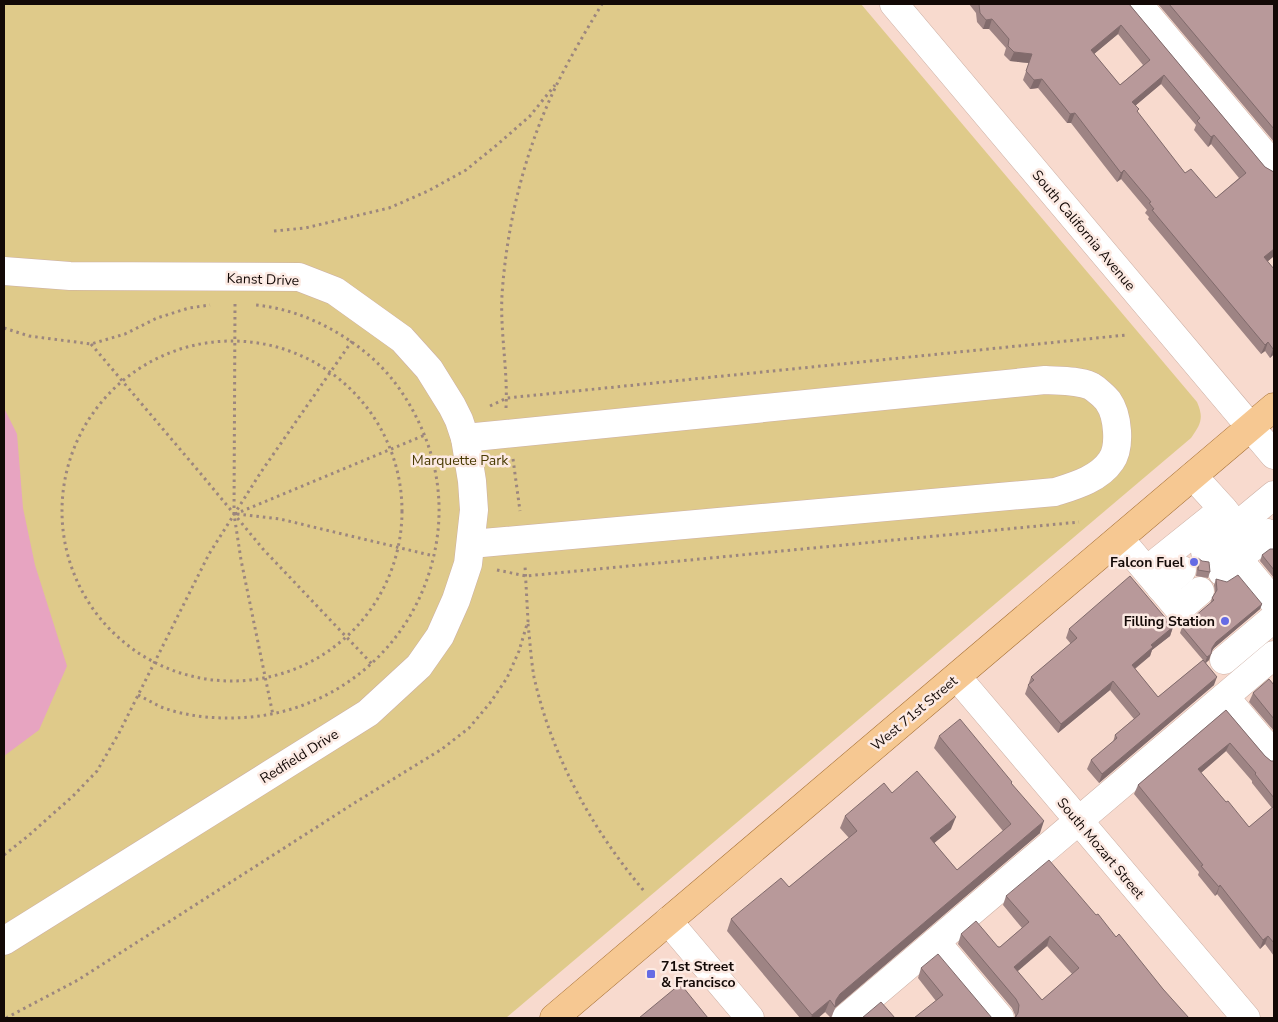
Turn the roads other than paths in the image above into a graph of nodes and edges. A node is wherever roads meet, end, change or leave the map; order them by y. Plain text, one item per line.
1 (894, 4) edge
2 (1138, 4) edge
3 (1274, 166) edge
4 (4, 271) edge
5 (1274, 407) edge
6 (1250, 427) junction
7 (465, 438) junction
8 (1274, 455) edge
9 (1193, 476) junction
10 (472, 481) joint
11 (1274, 495) edge
12 (1229, 517) junction
13 (1120, 539) junction
14 (470, 544) junction
15 (1238, 554) edge
16 (1182, 570) dead end
17 (1154, 579) junction
18 (1200, 591) dead end
19 (1274, 602) edge
20 (1274, 618) edge
21 (1274, 655) edge
22 (1224, 660) dead end
23 (957, 677) junction
24 (1225, 697) junction
25 (1274, 755) edge
26 (1079, 821) junction
27 (668, 921) junction
28 (4, 941) edge
29 (936, 942) junction
30 (554, 1018) edge
31 (750, 1018) edge
32 (846, 1018) edge
33 (1000, 1018) edge
34 (1246, 1018) edge

1 - 6 street, South California Avenue
2 - 3 street
4 - 7 street, Kanst Drive
5 - 6 main road, West 71st Street
6 - 8 street, South California Avenue
6 - 9 main road, West 71st Street
7 - 10 street, Kanst Drive
7 - 14 street
9 - 12 street
9 - 13 main road, West 71st Street
10 - 14 street, Redfield Drive
11 - 12 street
12 - 15 street
12 - 15 street
12 - 17 street
13 - 17 street
13 - 23 main road, West 71st Street
14 - 28 street, Redfield Drive
15 - 19 street
16 - 17 street
17 - 18 street
20 - 22 street
21 - 24 street
23 - 26 street, South Mozart Street
23 - 27 main road, West 71st Street
24 - 25 street
24 - 26 street
26 - 29 street
26 - 34 street, South Mozart Street
27 - 30 main road, West 71st Street
27 - 31 street
29 - 32 street
29 - 33 street

